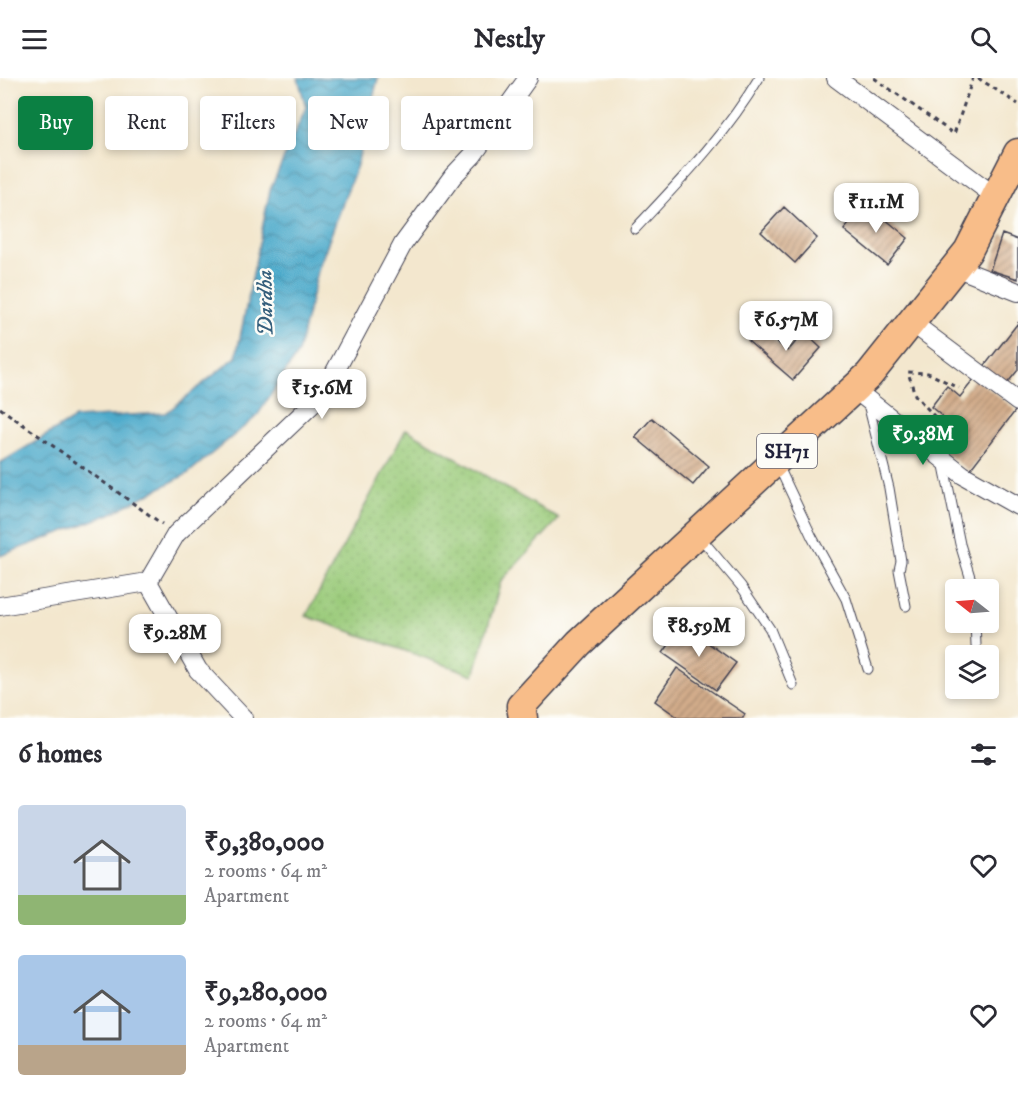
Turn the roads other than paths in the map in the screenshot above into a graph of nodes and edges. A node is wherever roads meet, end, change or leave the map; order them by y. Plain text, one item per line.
1 (528, 78) edge
2 (759, 78) edge
3 (836, 78) edge
4 (1018, 153) edge
5 (996, 197) junction
6 (635, 229) dead end
7 (955, 267) junction
8 (1018, 292) edge
9 (911, 322) junction
10 (860, 394) junction
11 (1018, 402) edge
12 (942, 458) junction
13 (776, 461) junction
14 (1018, 506) edge
15 (697, 534) junction
16 (971, 579) edge
17 (148, 582) junction
18 (0, 606) edge
19 (906, 606) dead end
20 (975, 633) edge
21 (976, 645) dead end
22 (868, 669) dead end
23 (793, 685) dead end
24 (243, 718) edge
25 (523, 718) edge

1 - 17 street
2 - 6 lane
3 - 5 street
4 - 5 main road, SH71
5 - 7 main road, SH71
7 - 8 street
7 - 9 main road, SH71
9 - 10 main road, SH71
9 - 11 street
10 - 12 street
10 - 13 main road, SH71
10 - 19 lane
12 - 14 street
12 - 16 lane
13 - 15 main road, SH71
13 - 22 lane
15 - 23 lane
15 - 25 main road, SH71
17 - 18 street
17 - 24 street
20 - 21 lane

